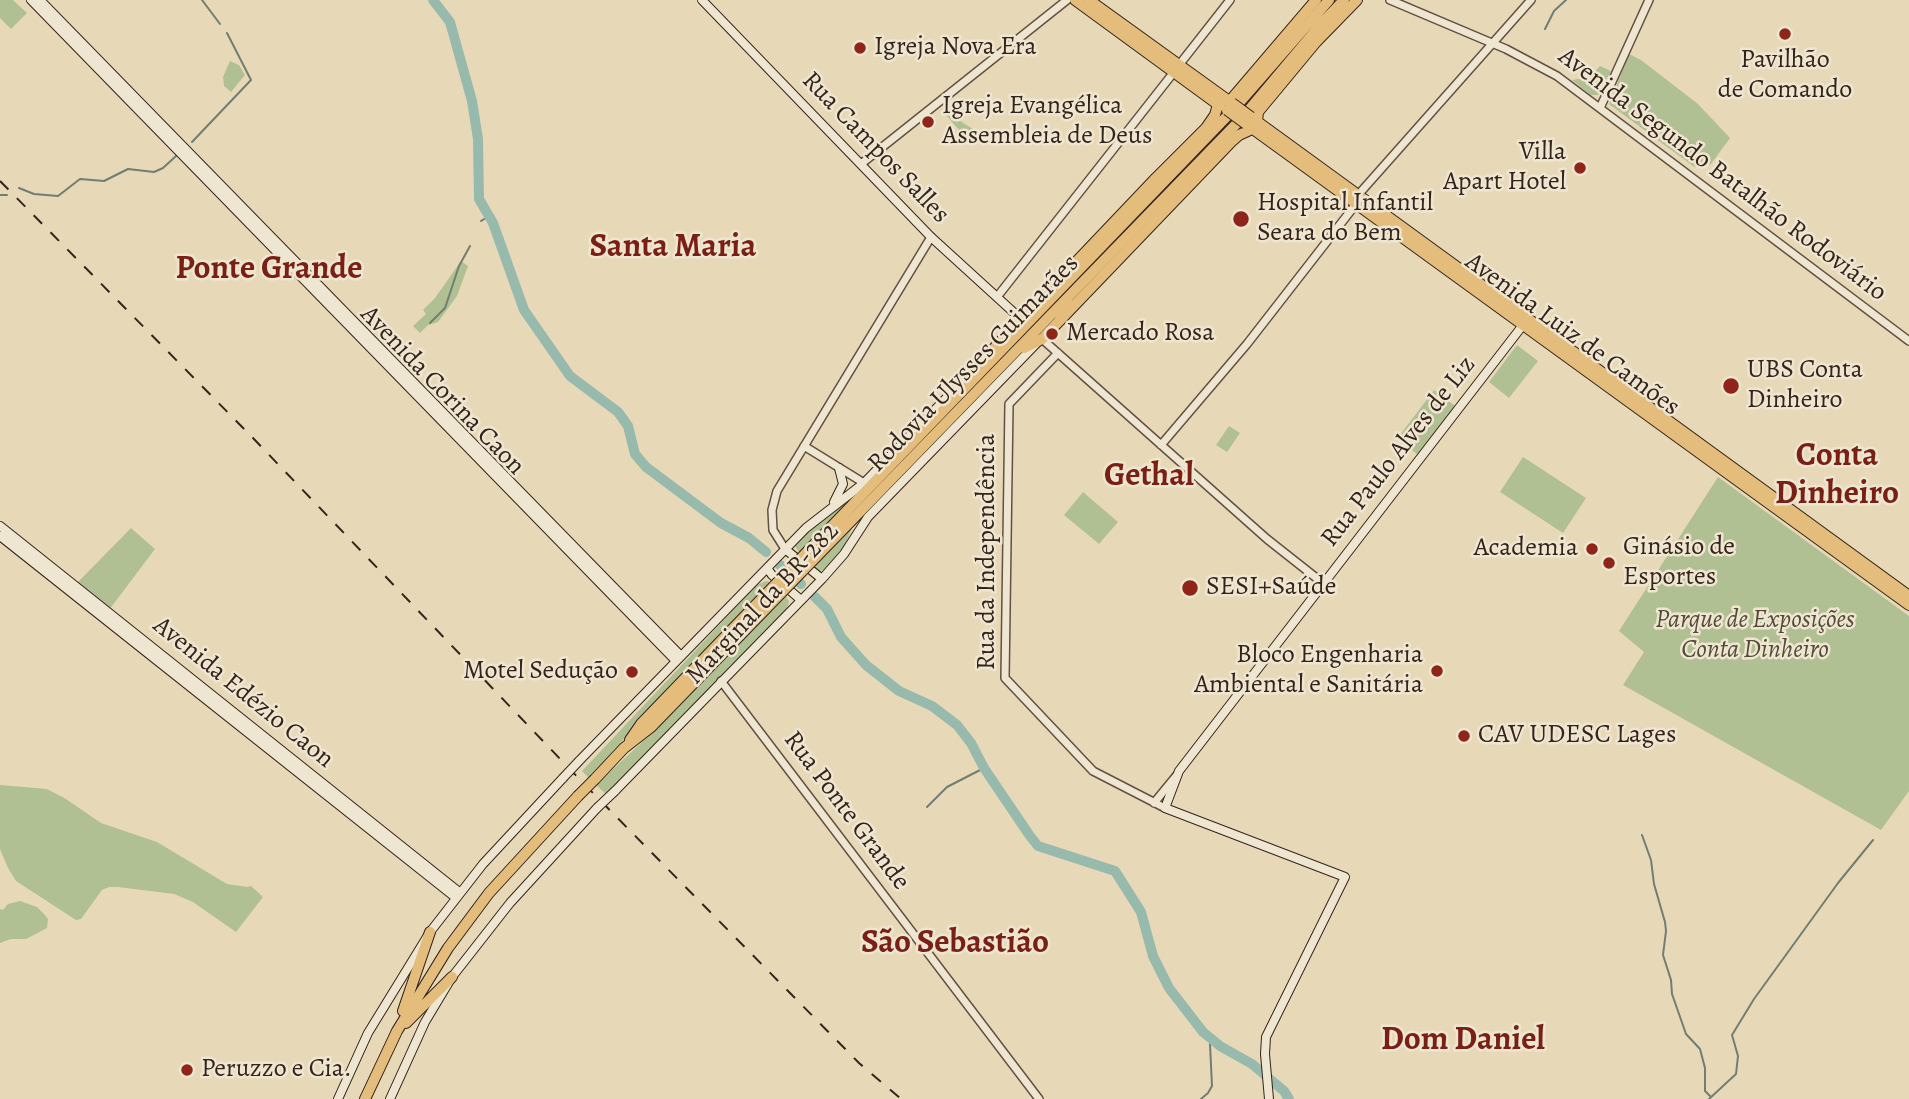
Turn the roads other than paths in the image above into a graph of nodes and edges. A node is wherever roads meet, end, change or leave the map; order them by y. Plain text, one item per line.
1 (31, 0) edge
2 (40, 0) edge
3 (702, 0) edge
4 (1067, 0) edge
5 (1075, 0) edge
6 (1089, 0) edge
7 (1230, 0) edge
8 (1316, 0) edge
9 (1329, 0) edge
10 (1344, 0) edge
11 (1357, 0) edge
12 (1390, 0) edge
13 (1531, 0) edge
14 (1649, 0) edge
15 (1491, 43) junction
16 (1177, 69) junction
17 (1226, 105) junction
18 (1600, 108) junction
19 (1251, 123) junction
20 (861, 164) junction
21 (1329, 184) junction
22 (1354, 196) junction
23 (931, 236) junction
24 (1065, 285) junction
25 (997, 297) junction
26 (1499, 298) junction
27 (1067, 299) junction
28 (1038, 303) junction
29 (1022, 320) junction
30 (1060, 320) junction
31 (1523, 325) junction
32 (1042, 339) junction
33 (1909, 341) edge
34 (1014, 353) junction
35 (1058, 353) junction
36 (983, 360) junction
37 (966, 387) junction
38 (1161, 445) junction
39 (804, 446) junction
40 (1707, 454) junction
41 (839, 468) junction
42 (1736, 475) junction
43 (864, 483) junction
44 (831, 507) junction
45 (0, 526) edge
46 (0, 536) edge
47 (785, 549) junction
48 (813, 553) junction
49 (767, 568) junction
50 (822, 579) junction
51 (1324, 583) junction
52 (1909, 596) edge
53 (801, 600) junction
54 (1909, 605) edge
55 (679, 659) junction
56 (721, 681) junction
57 (1179, 771) junction
58 (1154, 803) junction
59 (1165, 808) junction
60 (457, 895) junction
61 (430, 932) junction
62 (452, 977) junction
63 (397, 1031) junction
64 (384, 1055) junction
65 (338, 1099) edge
66 (365, 1099) edge
67 (390, 1099) edge
68 (1039, 1099) edge
69 (1269, 1099) edge

1 - 55 main road, Avenida Corina Caon
2 - 55 main road, Avenida Corina Caon
3 - 20 main road, Rua Campos Salles
4 - 20 street
5 - 16 main road, Avenida Luiz de Camões
6 - 16 main road, Avenida Luiz de Camões
7 - 16 street
8 - 17 main road, Marginal da BR-282
9 - 24 main road, Rodovia Ulysses Guimarães
10 - 27 main road, Rodovia Ulysses Guimarães
11 - 19 main road, Marginal da BR-282
12 - 15 street, Avenida Segundo Batalhão Rodoviário
13 - 15 street
14 - 18 street
15 - 18 street, Avenida Segundo Batalhão Rodoviário
15 - 22 street
16 - 17 main road, Avenida Luiz de Camões
16 - 25 street
17 - 19 main road, Avenida Luiz de Camões, bridge
17 - 28 main road, Marginal da BR-282
18 - 33 street, Avenida Segundo Batalhão Rodoviário
19 - 21 main road, Avenida Luiz de Camões
19 - 22 main road, Avenida Luiz de Camões
19 - 30 main road, Marginal da BR-282
20 - 23 main road, Rua Campos Salles
21 - 22 main road, Avenida Luiz de Camões
21 - 22 main road
22 - 26 main road, Avenida Luiz de Camões
22 - 31 main road, Avenida Luiz de Camões
22 - 38 street
23 - 25 main road, Rua Campos Salles
23 - 39 street
24 - 28 main road
24 - 37 main road, Rodovia Ulysses Guimarães
25 - 29 main road, Rua Campos Salles
26 - 31 main road
26 - 40 main road, Avenida Luiz de Camões
27 - 30 main road
27 - 34 main road, Rodovia Ulysses Guimarães
28 - 29 main road, Marginal da BR-282
29 - 36 main road, Marginal da BR-282
30 - 32 main road, Marginal da BR-282
31 - 40 main road, Avenida Luiz de Camões
31 - 51 main road, Rua Paulo Alves de Liz
32 - 34 main road
32 - 35 street
32 - 50 main road, Marginal da BR-282
34 - 48 main road, Rodovia Ulysses Guimarães
35 - 38 street
35 - 58 street, Rua da Independência
36 - 37 main road
36 - 43 main road, Marginal da BR-282
37 - 48 main road, Rodovia Ulysses Guimarães
38 - 51 street
39 - 41 street
39 - 47 street
40 - 42 main road, Avenida Luiz de Camões
41 - 43 street
41 - 44 main road
42 - 52 main road, Avenida Luiz de Camões
42 - 54 main road, Avenida Luiz de Camões
43 - 44 main road, Marginal da BR-282
44 - 47 main road, Marginal da BR-282
45 - 60 main road, Avenida Edézio Caon
46 - 60 main road, Avenida Edézio Caon
47 - 49 main road, Marginal da BR-282
47 - 50 main road
48 - 63 main road, Rodovia Ulysses Guimarães, bridge
49 - 53 main road
49 - 55 main road, Marginal da BR-282
50 - 53 main road, Marginal da BR-282
51 - 57 main road, Rua Paulo Alves de Liz
53 - 56 main road, Marginal da BR-282
55 - 60 main road, Marginal da BR-282, bridge
56 - 62 main road, Marginal da BR-282, bridge
56 - 68 street, Rua Ponte Grande
57 - 58 street, Rua Paulo Alves de Liz
57 - 59 main road, Rua Paulo Alves de Liz
58 - 59 street, Rua da Independência
59 - 69 main road, Rua da Independência
60 - 61 main road, Marginal da BR-282
61 - 63 main road
61 - 65 main road, Marginal da BR-282
62 - 64 main road
62 - 67 main road, Marginal da BR-282
63 - 64 main road, Rodovia Ulysses Guimarães
64 - 66 main road, Rodovia Ulysses Guimarães

